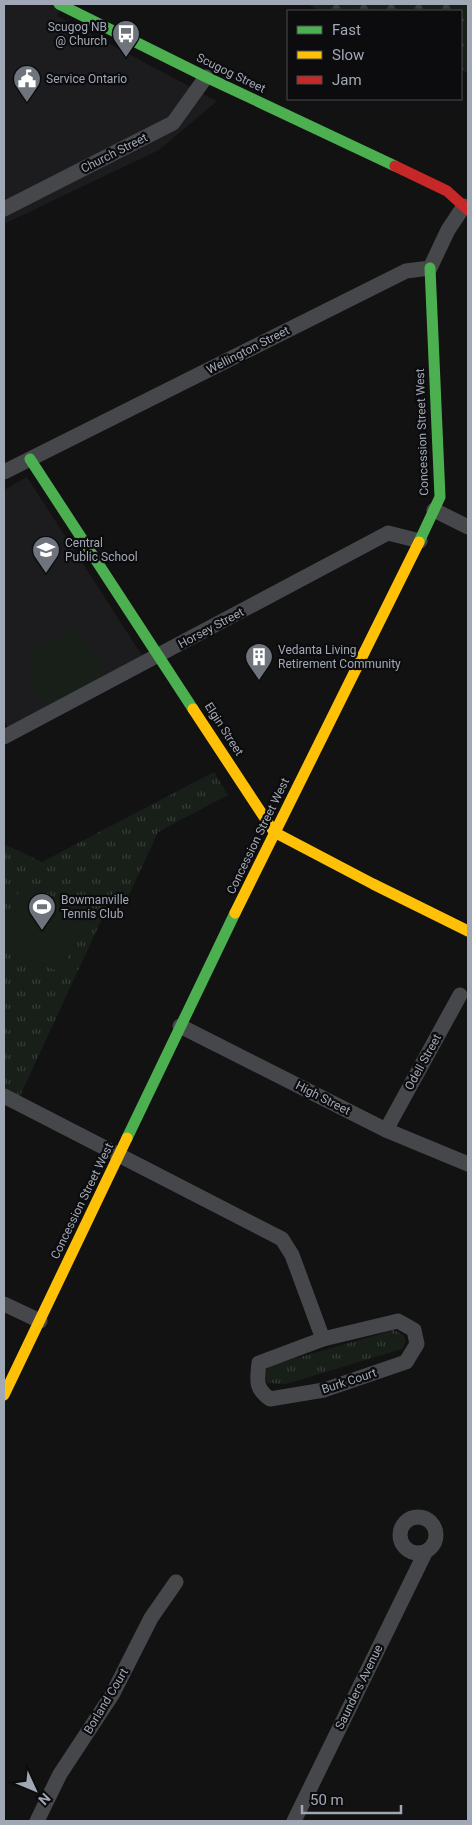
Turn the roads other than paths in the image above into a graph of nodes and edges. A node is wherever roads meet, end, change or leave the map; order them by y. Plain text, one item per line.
1 (59, 4) edge
2 (206, 77) junction
3 (466, 208) edge
4 (4, 209) edge
5 (430, 268) junction
6 (30, 459) junction
7 (4, 472) edge
8 (434, 510) junction
9 (465, 525) edge
10 (420, 541) junction
11 (159, 656) junction
12 (4, 737) edge
13 (274, 832) junction
14 (466, 930) edge
15 (460, 995) dead end
16 (180, 1026) junction
17 (4, 1096) edge
18 (386, 1130) junction
19 (119, 1155) junction
20 (468, 1164) edge
21 (4, 1304) edge
22 (40, 1321) junction
23 (323, 1339) junction
24 (4, 1394) edge
25 (425, 1553) dead end
26 (176, 1582) dead end
27 (37, 1821) edge
28 (294, 1821) edge

1 - 2 street, Scugog Street
2 - 3 street, Scugog Street
2 - 4 street, Church Street
3 - 5 street
5 - 6 street, Wellington Street
5 - 8 street, Concession Street West
6 - 7 street, Wellington Street
6 - 11 street, Elgin Street
8 - 9 street
8 - 10 street, Concession Street West
10 - 11 street, Horsey Street
10 - 13 street, Concession Street West
11 - 12 street, Horsey Street
11 - 13 street, Elgin Street
13 - 14 street, Elgin Street
13 - 16 street, Concession Street West
15 - 18 street, Odell Street
16 - 18 street, High Street
16 - 19 street, Concession Street West
17 - 19 street
18 - 20 street, High Street
19 - 22 street, Concession Street West
19 - 23 street
21 - 22 street
22 - 24 street, Concession Street West
23 - 23 street, Burk Court
25 - 28 street, Saunders Avenue
26 - 27 street, Borland Court

